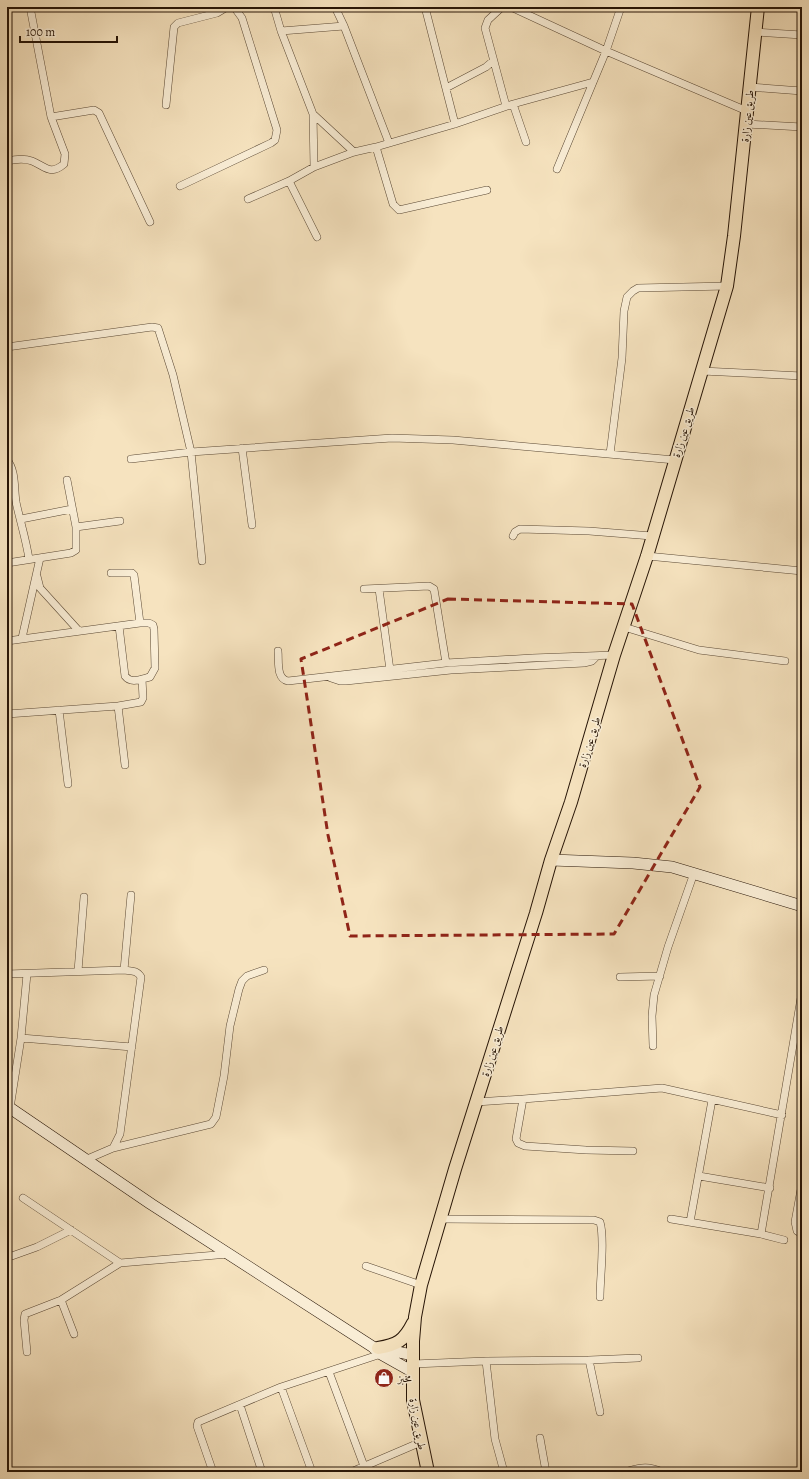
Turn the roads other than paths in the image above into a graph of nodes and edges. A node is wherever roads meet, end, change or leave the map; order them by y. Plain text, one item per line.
1 (30, 7) edge
2 (227, 7) edge
3 (234, 7) edge
4 (274, 7) edge
5 (335, 7) edge
6 (426, 7) edge
7 (502, 7) edge
8 (511, 7) edge
9 (621, 7) edge
10 (758, 7) edge
11 (344, 26) junction
12 (281, 31) junction
13 (756, 32) junction
14 (802, 35) edge
15 (606, 51) junction
16 (493, 61) junction
17 (593, 82) junction
18 (749, 87) junction
19 (446, 88) junction
20 (802, 91) edge
21 (166, 105) dead end
22 (509, 105) junction
23 (746, 111) junction
24 (313, 114) junction
25 (51, 117) junction
26 (455, 124) junction
27 (746, 124) junction
28 (802, 127) edge
29 (526, 142) dead end
30 (389, 143) junction
31 (376, 147) junction
32 (354, 152) junction
33 (7, 161) edge
34 (314, 167) junction
35 (556, 169) dead end
36 (289, 181) junction
37 (180, 186) dead end
38 (486, 190) dead end
39 (248, 199) dead end
40 (150, 222) dead end
41 (317, 237) dead end
42 (727, 286) junction
43 (7, 347) edge
44 (702, 371) junction
45 (802, 376) edge
46 (242, 448) junction
47 (191, 452) junction
48 (610, 454) junction
49 (131, 459) dead end
50 (7, 460) edge
51 (675, 460) junction
52 (67, 480) dead end
53 (72, 509) junction
54 (21, 519) junction
55 (120, 521) dead end
56 (252, 525) dead end
57 (76, 527) junction
58 (513, 536) dead end
59 (652, 536) junction
60 (647, 556) junction
61 (40, 558) junction
62 (29, 559) junction
63 (202, 561) dead end
64 (7, 563) edge
65 (802, 571) edge
66 (111, 573) dead end
67 (37, 576) junction
68 (364, 589) dead end
69 (379, 589) junction
70 (140, 623) junction
71 (119, 626) junction
72 (624, 627) junction
73 (79, 631) junction
74 (22, 638) junction
75 (7, 641) edge
76 (278, 651) dead end
77 (598, 656) junction
78 (614, 656) junction
79 (785, 661) dead end
80 (446, 663) junction
81 (390, 670) junction
82 (329, 677) junction
83 (142, 679) junction
84 (118, 706) junction
85 (59, 710) junction
86 (7, 714) edge
87 (125, 765) dead end
88 (68, 784) dead end
89 (551, 860) junction
90 (694, 873) junction
91 (131, 895) dead end
92 (84, 897) dead end
93 (802, 906) edge
94 (124, 970) junction
95 (264, 970) dead end
96 (78, 971) junction
97 (7, 974) edge
98 (27, 974) junction
99 (660, 976) junction
100 (620, 977) dead end
101 (802, 992) edge
102 (21, 1038) junction
103 (653, 1046) dead end
104 (132, 1047) junction
105 (523, 1099) junction
106 (712, 1100) junction
107 (476, 1102) junction
108 (9, 1107) edge
109 (782, 1115) junction
110 (113, 1148) junction
111 (633, 1151) dead end
112 (85, 1160) junction
113 (699, 1176) junction
114 (802, 1184) edge
115 (770, 1188) junction
116 (23, 1198) dead end
117 (441, 1219) junction
118 (671, 1219) dead end
119 (690, 1222) junction
120 (71, 1230) junction
121 (761, 1234) junction
122 (802, 1234) edge
123 (784, 1240) dead end
124 (229, 1254) junction
125 (9, 1257) dead end
126 (120, 1263) junction
127 (366, 1266) dead end
128 (421, 1285) junction
129 (600, 1297) dead end
130 (61, 1300) junction
131 (415, 1316) junction
132 (74, 1334) dead end
133 (377, 1350) junction
134 (27, 1352) dead end
135 (638, 1358) dead end
136 (589, 1360) junction
137 (486, 1361) junction
138 (412, 1364) junction
139 (329, 1372) junction
140 (281, 1387) junction
141 (240, 1405) junction
142 (600, 1412) dead end
143 (540, 1438) dead end
144 (421, 1442) junction
145 (364, 1466) junction
146 (213, 1472) edge
147 (262, 1472) edge
148 (312, 1472) edge
149 (351, 1472) edge
150 (428, 1472) edge
151 (504, 1472) edge
152 (546, 1472) edge
153 (624, 1472) edge
154 (662, 1472) edge

1 - 25 street
2 - 21 street
3 - 37 street
4 - 12 street
5 - 11 street
6 - 19 street
7 - 16 street
8 - 15 street
9 - 15 street
10 - 13 main road, طريق عين زارة
11 - 12 street
11 - 30 street
12 - 24 street
13 - 14 street
13 - 18 main road, طريق عين زارة
15 - 17 street
15 - 23 street
16 - 19 street
16 - 22 street
17 - 22 street
17 - 35 street
18 - 20 street
18 - 23 main road, طريق عين زارة
19 - 26 street
22 - 26 street
22 - 29 street
23 - 27 main road, طريق عين زارة
24 - 32 street
24 - 34 street
25 - 33 street
25 - 40 street
26 - 30 street
27 - 28 street
27 - 42 main road, طريق عين زارة
30 - 31 street
31 - 32 street
31 - 38 street
32 - 34 street
34 - 36 street
36 - 39 street
36 - 41 street
42 - 44 main road, طريق عين زارة
42 - 48 street
43 - 47 street
44 - 45 street
44 - 51 main road, طريق عين زارة
46 - 47 street
46 - 48 street
46 - 56 street
47 - 49 street
47 - 63 street
48 - 51 street
50 - 54 street
51 - 59 main road, طريق عين زارة
52 - 53 street
53 - 54 street
53 - 57 street
54 - 62 street
55 - 57 street
57 - 61 street
58 - 59 street
59 - 60 main road, طريق عين زارة
60 - 65 street
60 - 72 main road, طريق عين زارة
61 - 62 street
61 - 67 street
62 - 64 street
66 - 70 street
67 - 73 street
67 - 74 street
68 - 69 street
69 - 80 street
69 - 81 street
70 - 71 street
70 - 83 street
71 - 73 street
71 - 83 street
72 - 78 main road, طريق عين زارة
72 - 79 street
73 - 74 street
74 - 75 street
76 - 82 street
77 - 78 street
77 - 80 street
77 - 82 street
78 - 89 main road, طريق عين زارة
80 - 81 street
81 - 82 street
83 - 84 street
84 - 85 street
84 - 87 street
85 - 86 street
85 - 88 street
89 - 90 street
89 - 107 main road, طريق عين زارة
90 - 93 street
90 - 99 street
91 - 94 street
92 - 96 street
94 - 96 street
94 - 104 street
95 - 110 street
96 - 98 street
97 - 98 street
98 - 102 street
99 - 100 street
99 - 103 street
101 - 109 street
102 - 104 street
102 - 108 street
104 - 110 street
105 - 106 street
105 - 107 street
105 - 111 street
106 - 109 street
106 - 113 street
107 - 117 main road, طريق عين زارة
108 - 112 street
109 - 115 street
110 - 112 street
112 - 124 street
113 - 115 street
113 - 119 street
114 - 122 street
115 - 121 street
116 - 120 street
117 - 128 main road, طريق عين زارة
117 - 129 street
118 - 119 street
119 - 121 street
120 - 125 street
120 - 126 street
121 - 123 street
124 - 126 street
124 - 133 street
126 - 130 street
127 - 128 street
128 - 131 main road, طريق عين زارة
130 - 132 street
130 - 134 street
131 - 133 main road
131 - 138 main road, طريق عين زارة
133 - 138 street
133 - 138 street
133 - 139 street
135 - 136 street
136 - 137 street
136 - 142 street
137 - 138 street
137 - 151 street
138 - 144 main road, طريق عين زارة
139 - 140 street
139 - 145 street
140 - 141 street
140 - 148 street
141 - 146 street
141 - 147 street
143 - 152 street
144 - 145 street
144 - 150 main road, طريق عين زارة
145 - 149 street
153 - 154 street

